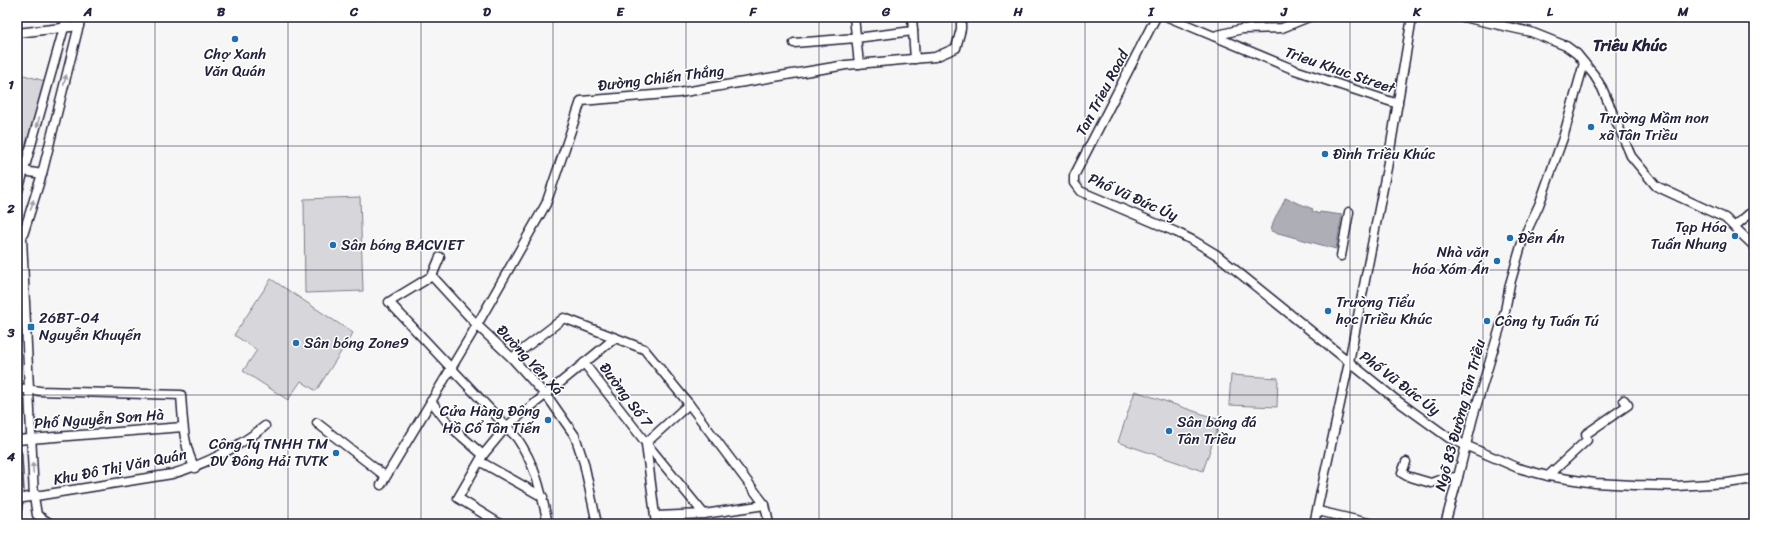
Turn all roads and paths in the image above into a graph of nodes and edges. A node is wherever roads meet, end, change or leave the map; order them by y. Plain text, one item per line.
1 (67, 17) edge
2 (81, 17) edge
3 (854, 17) edge
4 (912, 17) edge
5 (961, 17) edge
6 (1156, 17) edge
7 (1168, 17) edge
8 (1309, 17) edge
9 (1412, 17) edge
10 (1464, 17) edge
11 (78, 26) junction
12 (64, 28) junction
13 (913, 31) junction
14 (17, 33) edge
15 (1214, 36) junction
16 (856, 38) junction
17 (794, 43) dead end
18 (915, 59) junction
19 (1584, 63) junction
20 (859, 64) junction
21 (1398, 104) junction
22 (21, 172) edge
23 (42, 174) junction
24 (1074, 183) joint
25 (17, 195) edge
26 (1349, 212) dead end
27 (1748, 214) dead end
28 (1734, 227) junction
29 (1754, 246) edge
30 (1341, 256) dead end
31 (440, 257) dead end
32 (432, 276) junction
33 (21, 302) edge
34 (477, 325) junction
35 (615, 338) junction
36 (512, 358) junction
37 (1349, 362) junction
38 (584, 363) junction
39 (451, 367) junction
40 (17, 388) edge
41 (29, 389) junction
42 (545, 394) junction
43 (1624, 400) dead end
44 (431, 401) junction
45 (689, 404) junction
46 (317, 423) dead end
47 (265, 426) dead end
48 (506, 426) junction
49 (184, 427) junction
50 (32, 439) junction
51 (17, 440) edge
52 (646, 443) junction
53 (1465, 445) junction
54 (17, 454) edge
55 (482, 459) junction
56 (1406, 462) dead end
57 (195, 468) junction
58 (385, 476) junction
59 (1548, 476) junction
60 (1458, 477) junction
61 (1754, 479) edge
62 (381, 485) dead end
63 (34, 497) junction
64 (542, 497) junction
65 (18, 499) edge
66 (765, 505) junction
67 (17, 510) edge
68 (1318, 511) junction
69 (704, 514) junction
70 (656, 520) edge
71 (50, 524) edge
72 (500, 524) edge
73 (548, 524) edge
74 (597, 524) edge
75 (769, 524) edge
76 (1314, 524) edge
77 (1372, 524) edge
78 (1445, 524) edge

1 - 12 street
2 - 11 street
3 - 16 street
4 - 13 street
5 - 18 street, Đường Chiến Thắng
6 - 24 street, Tan Trieu Road
7 - 15 street
8 - 15 street
9 - 21 street, Trieu Khuc Street
10 - 19 street
11 - 12 street
23 -> 11 street
12 - 14 street
12 -> 22 street
13 - 16 street
13 - 18 street
15 - 21 street, Trieu Khuc Street
16 - 17 street
16 - 20 street
18 - 20 street, Đường Chiến Thắng
19 - 28 street
19 - 53 street, Ngõ 83 Đường Tân Triều
20 - 34 street, Đường Chiến Thắng
21 - 37 street
22 - 23 street
22 - 25 street
33 -> 23 street
24 - 37 street, Phố Vũ Đức Úy
26 - 30 street
27 - 28 street
28 - 29 street
31 - 32 street
32 - 34 street, Đường Yên Xá
32 - 39 street
33 - 41 street
34 - 36 street, Đường Yên Xá
34 - 39 street
35 - 36 street
35 - 38 street
35 - 45 street
36 - 42 street, Đường Yên Xá
37 - 53 street, Phố Vũ Đức Úy
37 - 68 street
38 - 42 street
38 - 52 street, Đường Số 7
39 - 44 street
39 - 48 street
40 - 41 street
41 - 49 street
41 - 50 street
42 - 48 street
42 - 74 street, Đường Yên Xá
43 - 59 street
44 - 55 street
44 - 58 street
45 - 52 street
45 - 66 street
46 - 58 street
47 - 57 street, Khu Đô Thị Văn Quán
48 - 55 street
48 - 64 street
49 - 50 street, Phố Nguyễn Sơn Hà
49 - 57 street
50 - 51 street, Phố Nguyễn Sơn Hà
63 -> 50 street
52 - 69 street, Đường Số 7
52 - 70 street
53 - 59 street, Phố Vũ Đức Úy
53 - 60 street, Ngõ 83 Đường Tân Triều
54 - 65 street
55 - 64 street
55 - 72 street
56 - 60 street
57 - 63 street, Khu Đô Thị Văn Quán
58 - 62 street
59 - 61 street, Phố Vũ Đức Úy
60 - 78 street, Ngõ 83 Đường Tân Triều
63 - 65 street, Khu Đô Thị Văn Quán
63 - 71 street
64 - 73 street
65 - 67 street
66 - 69 street
66 - 75 street
68 - 76 street
68 - 77 street
69 - 70 street

